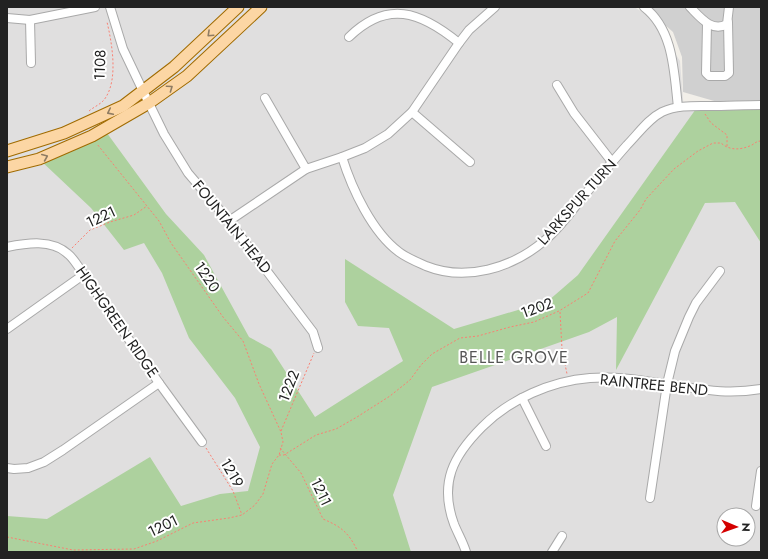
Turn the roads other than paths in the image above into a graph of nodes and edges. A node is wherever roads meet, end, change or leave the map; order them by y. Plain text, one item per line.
1 (95, 7) edge
2 (110, 7) edge
3 (238, 7) edge
4 (261, 7) edge
5 (495, 7) edge
6 (644, 7) edge
7 (690, 7) edge
8 (729, 7) edge
9 (7, 18) edge
10 (30, 20) junction
11 (728, 22) junction
12 (708, 24) junction
13 (349, 37) dead end
14 (458, 43) junction
15 (31, 64) dead end
16 (557, 85) dead end
17 (143, 91) junction
18 (265, 98) dead end
19 (149, 103) junction
20 (761, 105) edge
21 (678, 107) junction
22 (412, 112) junction
23 (7, 151) edge
24 (342, 157) junction
25 (470, 162) dead end
26 (612, 162) junction
27 (7, 167) edge
28 (306, 168) junction
29 (229, 221) junction
30 (7, 247) edge
31 (720, 270) dead end
32 (83, 275) junction
33 (7, 329) edge
34 (318, 348) road end
35 (159, 383) junction
36 (667, 384) junction
37 (761, 389) edge
38 (522, 398) junction
39 (202, 442) road end
40 (546, 446) dead end
41 (7, 468) edge
42 (761, 472) edge
43 (650, 498) dead end
44 (756, 506) dead end
45 (562, 536) dead end
46 (466, 552) edge
47 (552, 552) edge

1 - 10 street
2 - 17 street, FOUNTAIN HEAD
3 -> 17 main road
19 -> 4 main road
5 - 14 street
6 - 21 street
7 - 12 street
8 - 11 street
9 - 10 street
10 - 15 street
11 - 12 street
11 - 12 street
13 - 14 street
14 - 22 street
16 - 26 street
17 - 19 street, FOUNTAIN HEAD
17 -> 23 main road
18 - 28 street
27 -> 19 main road
19 - 29 street, FOUNTAIN HEAD
20 - 21 street, LARKSPUR TURN
21 - 26 street, LARKSPUR TURN
22 - 24 street
22 - 25 street
24 - 26 street, LARKSPUR TURN
24 - 28 street
28 - 29 street
29 - 34 street, FOUNTAIN HEAD
30 - 32 street, HIGHGREEN RIDGE
31 - 36 street
32 - 33 street
32 - 35 street, HIGHGREEN RIDGE
35 - 39 street, HIGHGREEN RIDGE
35 - 41 street
36 - 37 street, RAINTREE BEND
36 - 38 street, RAINTREE BEND
36 - 43 street
38 - 40 street
38 - 46 street, RAINTREE BEND
42 - 44 street
45 - 47 street

